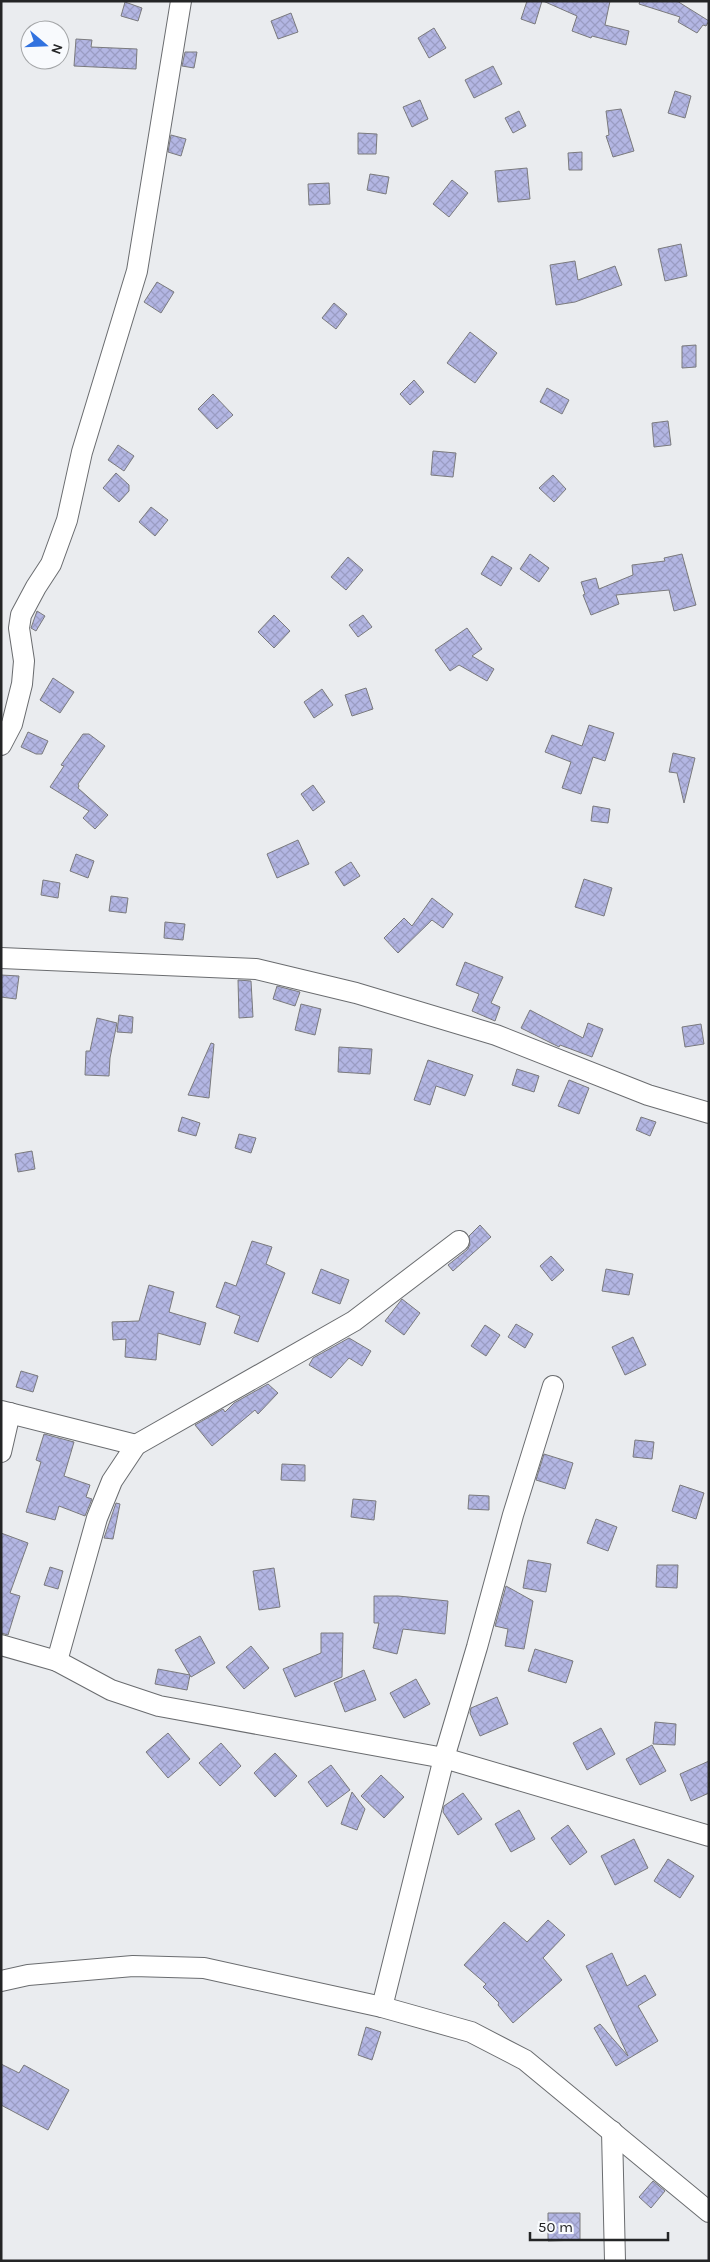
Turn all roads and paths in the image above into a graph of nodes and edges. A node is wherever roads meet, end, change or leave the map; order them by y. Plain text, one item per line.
1 (181, 1) edge
2 (1, 745) edge
3 (1, 958) edge
4 (709, 1113) edge
5 (459, 1241) dead end
6 (553, 1386) dead end
7 (6, 1412) edge
8 (136, 1445) junction
9 (1, 1452) edge
10 (1, 1645) edge
11 (57, 1661) junction
12 (444, 1758) junction
13 (709, 1836) edge
14 (1, 1981) edge
15 (382, 2007) junction
16 (612, 2131) junction
17 (709, 2212) edge
18 (614, 2261) edge

1 - 2 street
3 - 4 street
5 - 8 street
6 - 12 street
7 - 8 street
7 - 9 street
8 - 11 street
10 - 11 street
11 - 12 street
12 - 13 street
12 - 15 street
14 - 15 street
15 - 16 street
16 - 17 street
16 - 18 street

